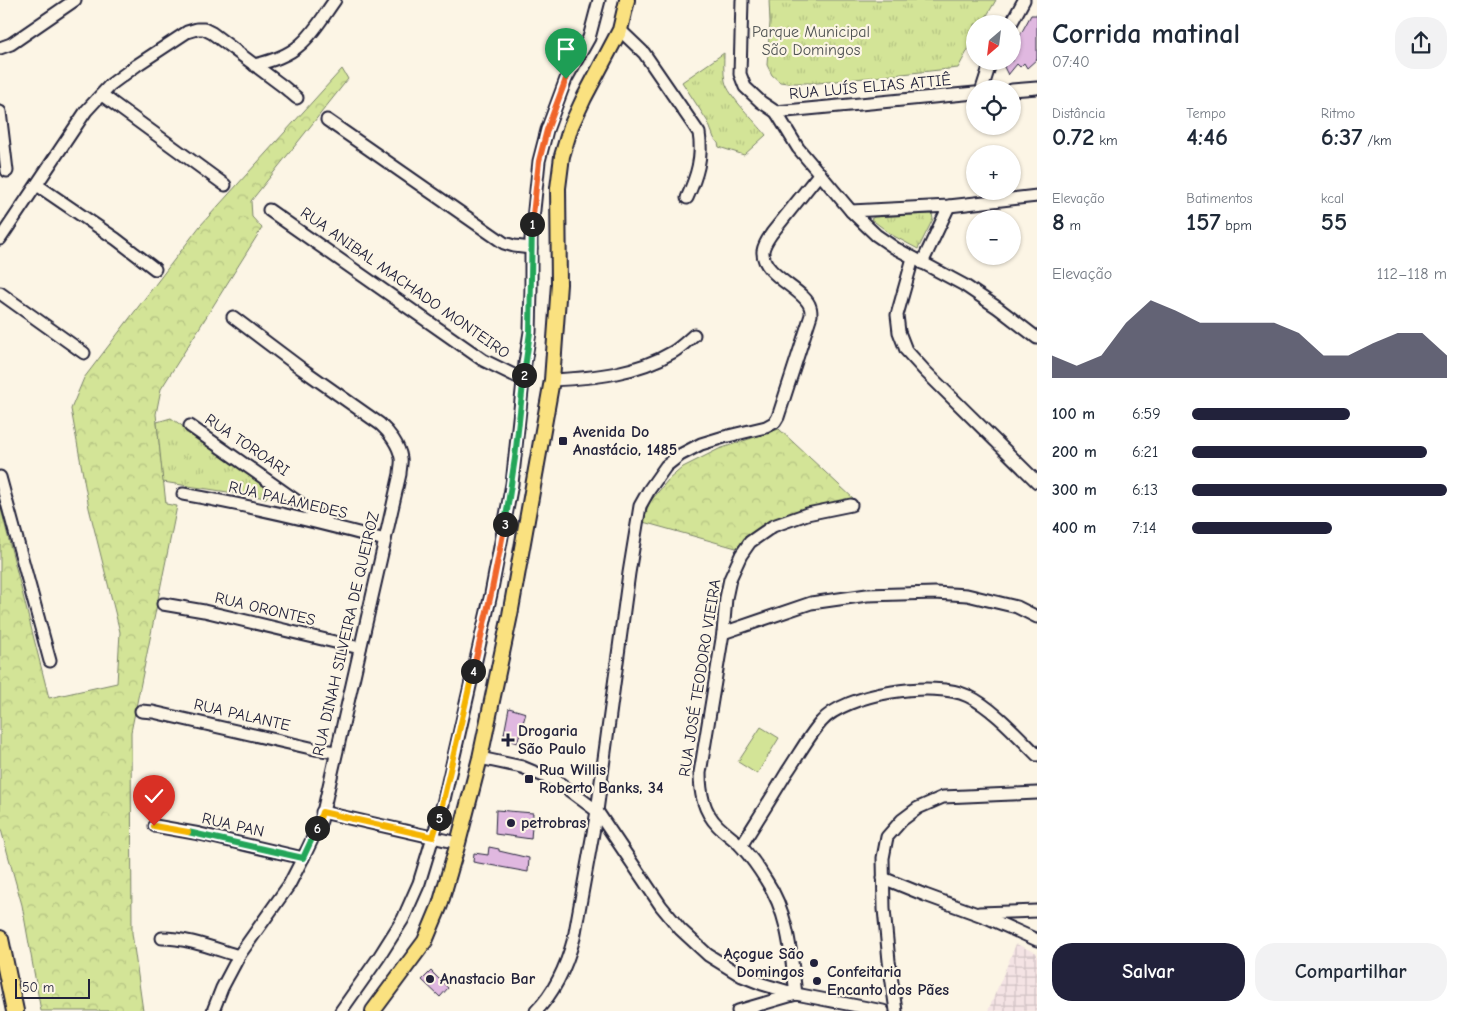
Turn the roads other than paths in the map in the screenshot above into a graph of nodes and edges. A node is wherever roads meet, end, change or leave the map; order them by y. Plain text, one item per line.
1 (75, 0) edge
2 (335, 0) edge
3 (600, 0) edge
4 (626, 0) edge
5 (742, 0) edge
6 (1024, 0) edge
7 (1016, 15) edge
8 (620, 30) junction
9 (0, 48) edge
10 (254, 65) junction
11 (1037, 88) edge
12 (1021, 89) edge
13 (966, 94) edge
14 (102, 95) junction
15 (297, 98) dead end
16 (0, 112) edge
17 (776, 112) junction
18 (327, 120) dead end
19 (7, 171) dead end
20 (820, 173) junction
21 (37, 185) junction
22 (225, 185) dead end
23 (1037, 196) edge
24 (687, 198) dead end
25 (949, 206) junction
26 (269, 210) dead end
27 (851, 210) junction
28 (0, 239) edge
29 (531, 248) junction
30 (917, 260) junction
31 (155, 269) dead end
32 (0, 293) edge
33 (233, 317) dead end
34 (694, 335) dead end
35 (1037, 338) edge
36 (84, 353) dead end
37 (524, 380) junction
38 (552, 380) junction
39 (190, 426) dead end
40 (0, 477) edge
41 (1037, 482) edge
42 (183, 494) dead end
43 (851, 505) dead end
44 (333, 526) junction
45 (385, 540) junction
46 (163, 604) dead end
47 (1037, 616) edge
48 (723, 633) junction
49 (360, 648) junction
50 (50, 661) dead end
51 (141, 711) dead end
52 (336, 752) junction
53 (1037, 755) edge
54 (480, 758) junction
55 (1037, 793) edge
56 (597, 811) junction
57 (322, 812) junction
58 (154, 826) dead end
59 (433, 837) junction
60 (458, 843) junction
61 (741, 846) junction
62 (303, 858) junction
63 (883, 878) junction
64 (1037, 911) edge
65 (973, 913) junction
66 (162, 938) dead end
67 (0, 939) edge
68 (1037, 940) edge
69 (239, 956) junction
70 (796, 994) junction
71 (15, 1011) edge
72 (213, 1011) edge
73 (341, 1011) edge
74 (373, 1011) edge
75 (536, 1011) edge
76 (738, 1011) edge
77 (884, 1011) edge
78 (896, 1011) edge

1 - 9 street
2 - 10 street
3 - 29 street
4 - 8 main road
5 - 17 street, RUA LUÍS ELIAS ATTIÊ
6 - 7 street
8 - 24 street
8 - 38 main road
10 - 14 street
10 - 15 street
11 - 12 street
13 - 17 street, RUA LUÍS ELIAS ATTIÊ
14 - 21 street
14 - 22 street
16 - 19 street
17 - 20 street
18 - 29 street
20 - 27 street
20 - 56 street
21 - 28 street
21 - 31 street
23 - 25 street
25 - 27 street
25 - 30 street
26 - 37 street, RUA ANIBAL MACHADO MONTEIRO
27 - 30 street
29 - 37 street
30 - 35 street
30 - 41 street
32 - 36 street
33 - 45 street, RUA DINAH SILVEIRA DE QUEIROZ
34 - 38 street
37 - 59 street
38 - 54 main road
39 - 44 street, RUA TOROARI
40 - 50 street
42 - 44 street, RUA PALAMEDES
43 - 48 street, RUA JOSÉ TEODORO VIEIRA
44 - 45 street, RUA PALAMEDES
45 - 49 street, RUA DINAH SILVEIRA DE QUEIROZ
46 - 49 street, RUA ORONTES
47 - 48 street
48 - 61 street, RUA JOSÉ TEODORO VIEIRA
49 - 52 street, RUA DINAH SILVEIRA DE QUEIROZ
51 - 52 street, RUA PALANTE
52 - 57 street, RUA DINAH SILVEIRA DE QUEIROZ
53 - 61 street
54 - 56 street
54 - 60 main road
55 - 63 street
56 - 70 street
56 - 75 street
57 - 59 street
57 - 62 street, RUA DINAH SILVEIRA DE QUEIROZ
58 - 62 street, RUA PAN
59 - 60 street
59 - 73 street
60 - 74 main road
61 - 70 street, RUA JOSÉ TEODORO VIEIRA
62 - 69 street, RUA DINAH SILVEIRA DE QUEIROZ
63 - 65 street
63 - 78 street
64 - 65 street
65 - 68 street
66 - 69 street
67 - 71 highway
69 - 72 street, RUA DINAH SILVEIRA DE QUEIROZ
70 - 76 street
70 - 77 street

